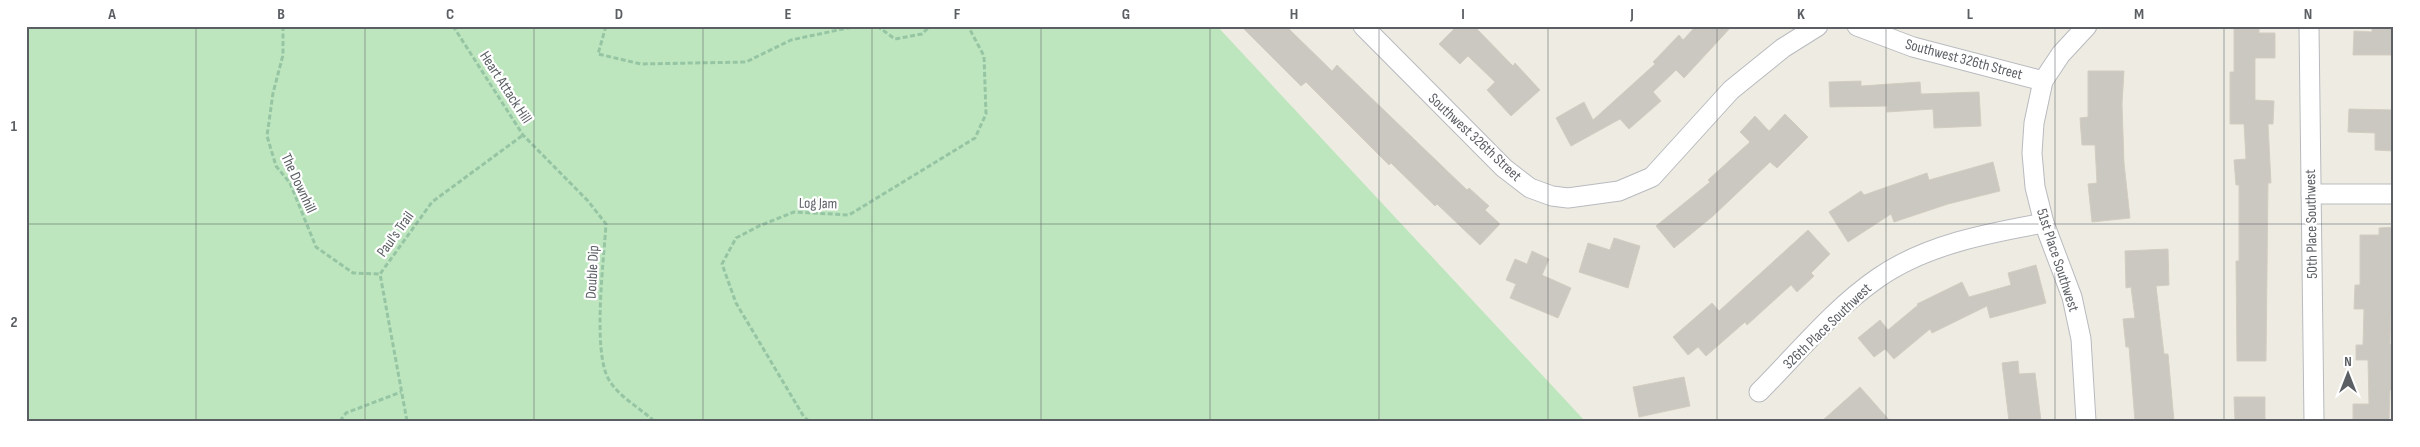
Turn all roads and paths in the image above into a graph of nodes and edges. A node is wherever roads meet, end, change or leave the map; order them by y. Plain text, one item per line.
1 (284, 26) edge
2 (453, 26) edge
3 (606, 26) edge
4 (857, 26) edge
5 (877, 26) edge
6 (930, 26) edge
7 (968, 26) edge
8 (1364, 26) edge
9 (1818, 26) edge
10 (1857, 26) edge
11 (2087, 26) edge
12 (2309, 26) edge
13 (2043, 81) junction
14 (523, 135) junction
15 (2311, 194) junction
16 (2394, 194) edge
17 (2044, 224) junction
18 (380, 274) junction
19 (402, 392) junction
20 (1759, 392) dead end
21 (340, 421) edge
22 (407, 421) edge
23 (654, 421) edge
24 (809, 421) edge
25 (2086, 421) edge
26 (2314, 421) edge

1 - 18 path, The Downhill
2 - 14 path, Heart Attack Hill
3 - 4 path
5 - 6 path
7 - 24 path, Log Jam
8 - 9 street, Southwest 326th Street
10 - 13 street, Southwest 326th Street
11 - 13 street, 51st Place Southwest
12 - 15 street, 50th Place Southwest
13 - 17 street, 51st Place Southwest
14 - 18 path, Paul's Trail
14 - 23 path, Double Dip
15 - 16 street
15 - 26 street, 50th Place Southwest
17 - 20 street, 326th Place Southwest
17 - 25 street, 51st Place Southwest
18 - 19 path, Paul's Trail
19 - 21 path
19 - 22 path, Paul's Trail

